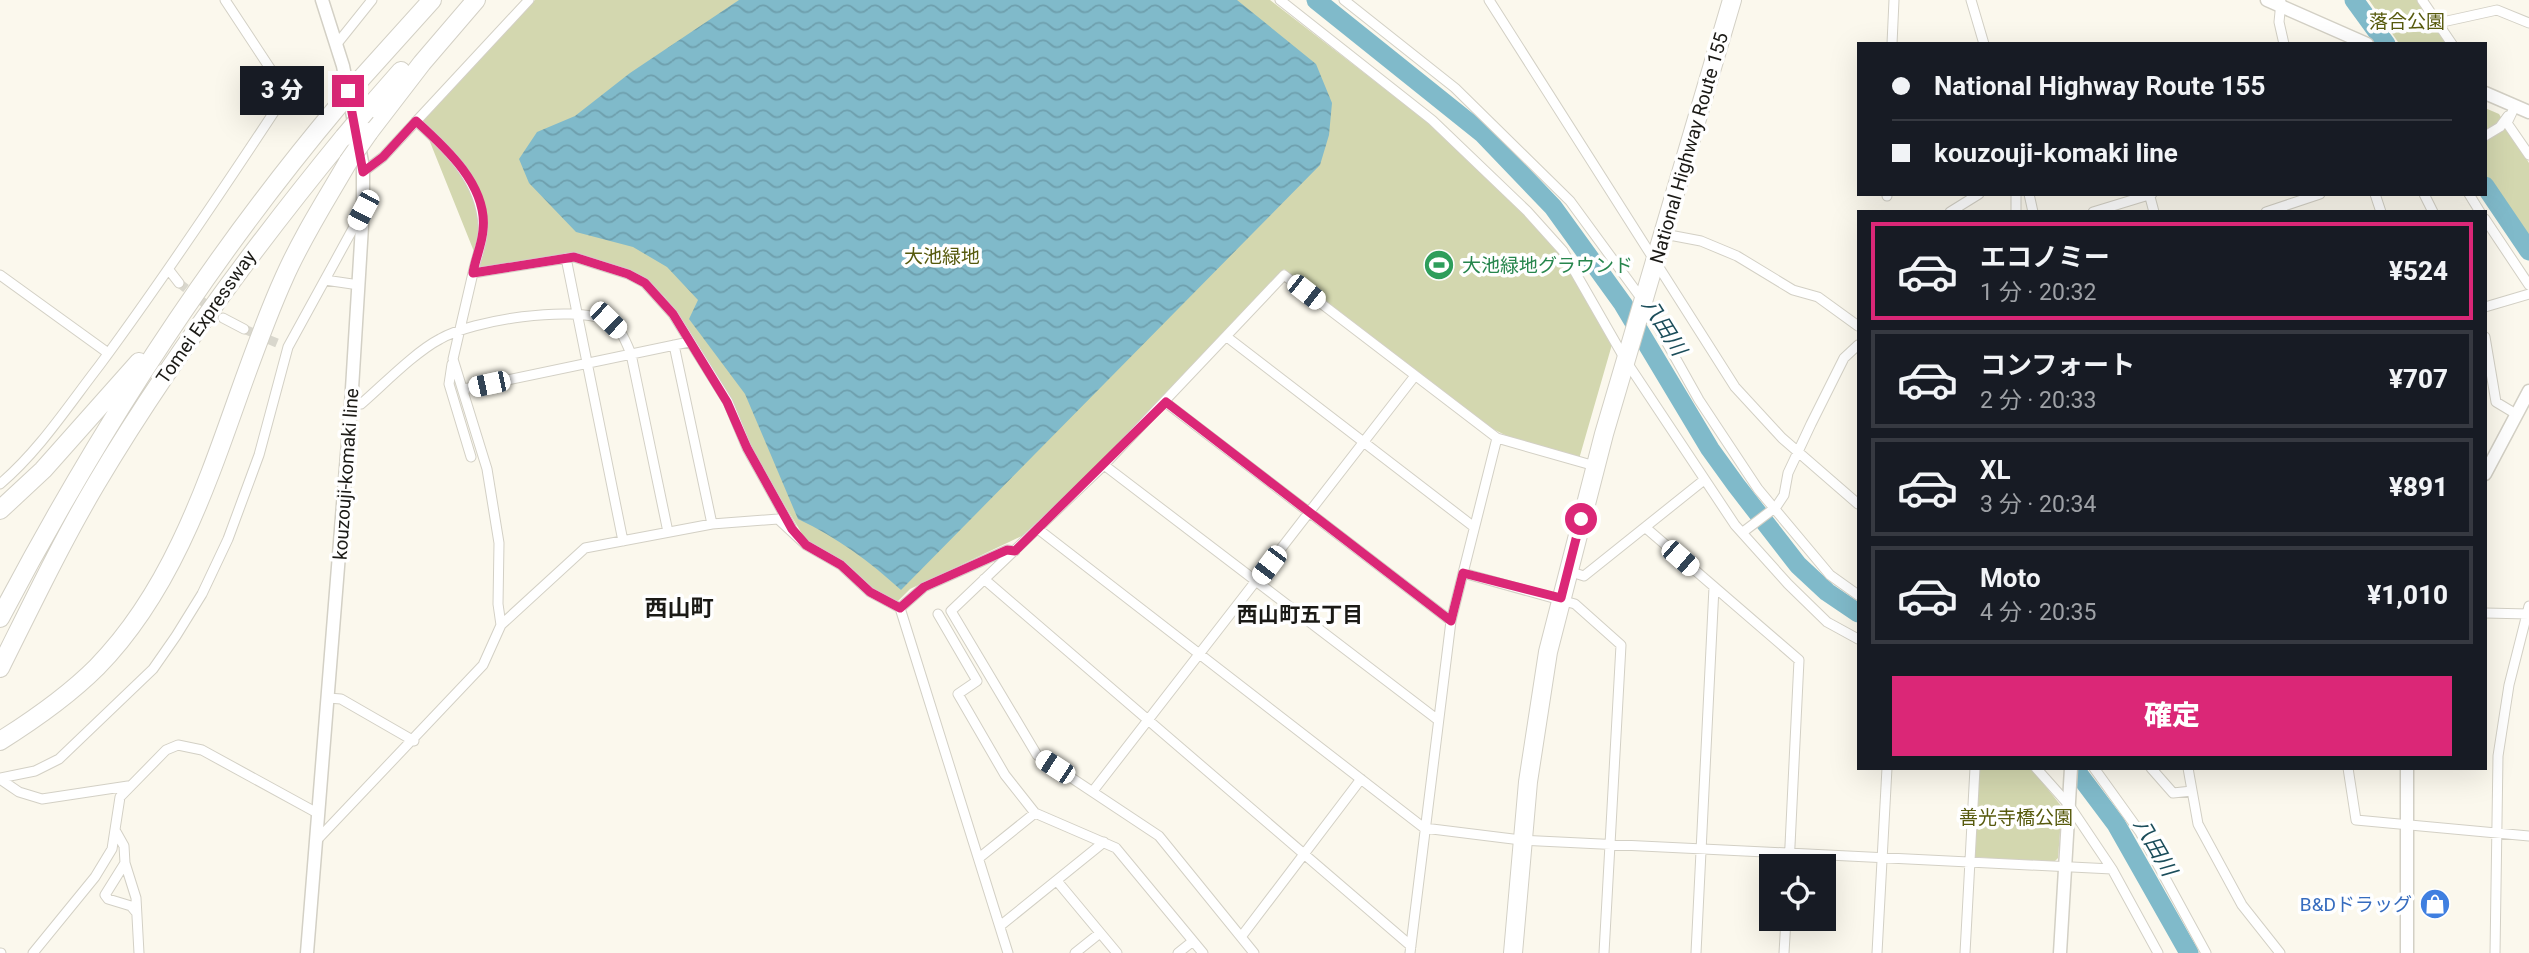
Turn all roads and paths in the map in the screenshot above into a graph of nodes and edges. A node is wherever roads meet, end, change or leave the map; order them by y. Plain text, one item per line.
1 (226, 0) edge
2 (322, 0) edge
3 (372, 0) edge
4 (432, 0) edge
5 (463, 0) edge
6 (476, 0) edge
7 (529, 0) edge
8 (1280, 0) edge
9 (1344, 0) edge
10 (1489, 0) edge
11 (1732, 0) edge
12 (1894, 0) edge
13 (1971, 0) edge
14 (2267, 0) edge
15 (2422, 0) edge
16 (2281, 3) edge
17 (2438, 23) junction
18 (2529, 23) edge
19 (1892, 42) edge
20 (1983, 42) edge
21 (2284, 42) edge
22 (2363, 42) edge
23 (2451, 42) edge
24 (336, 44) junction
25 (2487, 94) edge
26 (2515, 106) junction
27 (2529, 112) edge
28 (416, 121) junction
29 (2487, 135) edge
30 (2529, 155) edge
31 (363, 172) junction
32 (1976, 196) edge
33 (2151, 196) edge
34 (2299, 198) edge
35 (363, 210) junction
36 (1953, 210) edge
37 (2101, 210) edge
38 (2271, 210) edge
39 (2487, 222) edge
40 (1664, 234) junction
41 (566, 258) junction
42 (1655, 266) junction
43 (169, 270) junction
44 (473, 273) junction
45 (0, 275) edge
46 (325, 280) junction
47 (179, 283) tunnel mouth
48 (359, 285) junction
49 (2529, 285) edge
50 (2529, 294) edge
51 (1644, 302) junction
52 (2487, 306) edge
53 (186, 310) junction
54 (578, 314) junction
55 (223, 317) tunnel mouth
56 (1857, 325) edge
57 (244, 329) tunnel mouth
58 (457, 333) junction
59 (1227, 337) junction
60 (689, 342) junction
61 (277, 343) tunnel mouth
62 (674, 345) junction
63 (1857, 346) edge
64 (288, 347) junction
65 (2487, 349) edge
66 (108, 353) junction
67 (631, 354) junction
68 (453, 359) junction
69 (1626, 361) junction
70 (587, 363) junction
71 (1414, 377) junction
72 (464, 389) junction
73 (2529, 391) edge
74 (1166, 402) junction
75 (351, 405) junction
76 (2516, 414) junction
77 (1497, 438) junction
78 (1363, 442) junction
79 (1798, 451) junction
80 (471, 457) dead end
81 (1104, 465) junction
82 (1595, 466) junction
83 (2487, 470) edge
84 (1703, 481) junction
85 (0, 484) edge
86 (1857, 503) edge
87 (1774, 508) junction
88 (0, 510) edge
89 (1309, 512) junction
90 (712, 524) junction
91 (1474, 527) junction
92 (1038, 528) junction
93 (1646, 528) junction
94 (792, 529) junction
95 (1743, 532) junction
96 (668, 533) junction
97 (623, 541) junction
98 (1015, 551) junction
99 (1568, 571) junction
100 (1463, 573) junction
101 (984, 579) junction
102 (1256, 582) junction
103 (1714, 587) junction
104 (1857, 594) edge
105 (1561, 598) junction
106 (900, 608) junction
107 (2528, 611) edge
108 (2487, 613) edge
109 (938, 614) dead end
110 (0, 618) edge
111 (1451, 621) junction
112 (501, 625) junction
113 (1857, 638) edge
114 (1200, 654) junction
115 (0, 668) edge
116 (328, 698) junction
117 (1438, 720) junction
118 (1148, 721) junction
119 (0, 741) edge
120 (414, 741) junction
121 (1887, 770) edge
122 (1975, 770) edge
123 (2038, 770) edge
124 (2071, 770) edge
125 (2095, 770) edge
126 (2153, 770) edge
127 (2188, 770) edge
128 (2348, 770) edge
129 (2407, 770) edge
130 (0, 778) edge
131 (1360, 779) junction
132 (128, 786) junction
133 (2192, 790) junction
134 (1093, 791) junction
135 (2069, 805) junction
136 (1035, 813) junction
137 (319, 814) junction
138 (2407, 824) junction
139 (1424, 828) junction
140 (115, 830) junction
141 (2494, 833) junction
142 (2529, 836) edge
143 (317, 839) junction
144 (1521, 840) junction
145 (1104, 842) junction
146 (1609, 844) junction
147 (1701, 848) junction
148 (1789, 852) junction
149 (1304, 854) junction
150 (979, 858) junction
151 (1883, 858) junction
152 (1970, 862) junction
153 (125, 863) junction
154 (2064, 867) junction
155 (2112, 869) junction
156 (1057, 881) junction
157 (136, 912) junction
158 (1000, 926) junction
159 (1785, 931) edge
160 (1100, 933) junction
161 (1241, 937) junction
162 (1193, 941) junction
163 (1411, 950) edge
164 (33, 953) edge
165 (139, 953) edge
166 (307, 953) edge
167 (1008, 953) edge
168 (1075, 953) edge
169 (1117, 953) edge
170 (1178, 953) edge
171 (1203, 953) edge
172 (1254, 953) edge
173 (1513, 953) edge
174 (1604, 953) edge
175 (1696, 953) edge
176 (1784, 953) edge
177 (1877, 953) edge
178 (1965, 953) edge
179 (2060, 953) edge
180 (2158, 953) edge
181 (2206, 953) edge
182 (2280, 953) edge
183 (2407, 953) edge
184 (2495, 953) edge

1 - 43 street
2 - 24 main road, kouzouji-komaki line
3 - 24 street
4 - 53 highway, Tomei Expressway, bridge
5 - 115 highway, Tomei Expressway, bridge
6 - 119 highway, bridge
7 - 28 street
8 - 69 street
9 - 51 street
10 - 42 street
11 - 40 highway, National Highway Route 155
12 - 19 street
13 - 20 street
14 - 16 main road
15 - 17 street
16 - 21 street
16 - 22 main road
17 - 18 street
17 - 23 street
24 - 31 main road, kouzouji-komaki line
25 - 26 main road
26 - 27 main road
26 - 29 street
26 - 30 street
28 - 31 street
28 - 44 street
31 - 35 main road, kouzouji-komaki line
32 - 36 street
33 - 37 street
34 - 38 street
35 - 46 street
35 - 48 main road, kouzouji-komaki line
39 - 49 street
40 - 42 highway, National Highway Route 155
40 - 56 street
41 - 44 street
41 - 54 street
41 - 60 street
42 - 51 highway, National Highway Route 155
42 - 79 street
43 - 47 street
43 - 66 street
44 - 58 street
45 - 66 street
46 - 48 street
46 - 64 street
48 - 75 main road, kouzouji-komaki line
50 - 52 street
51 - 69 highway, National Highway Route 155
51 - 87 street
53 - 88 highway
53 - 110 highway, Tomei Expressway
54 - 58 street
54 - 67 street
54 - 70 street
55 - 57 street
58 - 68 street
58 - 75 street
59 - 71 street
59 - 74 street
59 - 78 street
60 - 62 street
60 - 94 street
61 - 64 street
62 - 67 street
62 - 90 street
63 - 79 street
64 - 130 street
65 - 76 street
66 - 85 street
67 - 70 street
67 - 96 street
68 - 72 street
68 - 80 street
69 - 82 highway, National Highway Route 155
69 - 84 street
70 - 72 street
70 - 97 street
71 - 77 street
71 - 78 street
72 - 112 street
73 - 76 main road
74 - 81 street
74 - 89 street
75 - 116 main road, kouzouji-komaki line
76 - 83 main road
77 - 82 street
77 - 91 street
78 - 89 street
78 - 91 street
79 - 86 street
79 - 87 street
81 - 92 street
81 - 102 street
82 - 99 highway, National Highway Route 155
84 - 93 street
84 - 95 street
87 - 95 street
87 - 104 street
89 - 102 street
89 - 111 street
90 - 94 street
90 - 96 street
91 - 100 street
92 - 98 street
92 - 114 street
93 - 99 street
93 - 103 street
94 - 106 street
95 - 113 street
96 - 97 street
97 - 112 street
98 - 101 street
98 - 106 street
99 - 105 highway, National Highway Route 155
100 - 105 street
100 - 111 street
101 - 118 street
101 - 134 street
102 - 114 street
102 - 117 street
103 - 147 street
103 - 148 street
105 - 144 highway, National Highway Route 155
105 - 146 street
106 - 150 street
107 - 108 street
107 - 141 street
109 - 136 street
111 - 117 street
112 - 120 street
114 - 118 street
114 - 131 street
116 - 120 street
116 - 137 main road, kouzouji-komaki line
117 - 139 street
118 - 134 street
118 - 149 street
120 - 143 street
121 - 151 street
122 - 152 street
123 - 135 street
124 - 135 main road
125 - 181 street
126 - 133 street
127 - 133 street
128 - 138 street
129 - 138 main road
130 - 132 street
131 - 139 street
131 - 149 street
132 - 137 street
132 - 140 street
133 - 182 street
134 - 161 street
135 - 154 main road
135 - 155 street
136 - 145 street
136 - 150 street
137 - 143 main road, kouzouji-komaki line
138 - 141 street
138 - 183 main road
139 - 144 street
139 - 163 street
140 - 153 street
140 - 164 street
141 - 142 street
141 - 184 street
143 - 166 main road, kouzouji-komaki line
144 - 146 street
144 - 173 highway, National Highway Route 155
145 - 156 street
145 - 162 street
146 - 147 street
146 - 174 street
147 - 148 street
147 - 175 street
148 - 151 street
149 - 161 street
149 - 163 street
150 - 158 street
151 - 152 street
151 - 177 street
152 - 154 street
152 - 178 street
153 - 157 street
153 - 157 street
154 - 155 street
154 - 179 main road
155 - 180 street
156 - 158 street
156 - 160 street
157 - 165 street
158 - 167 street
159 - 176 street
160 - 168 street
160 - 169 street
161 - 172 street
162 - 170 street
162 - 171 street

